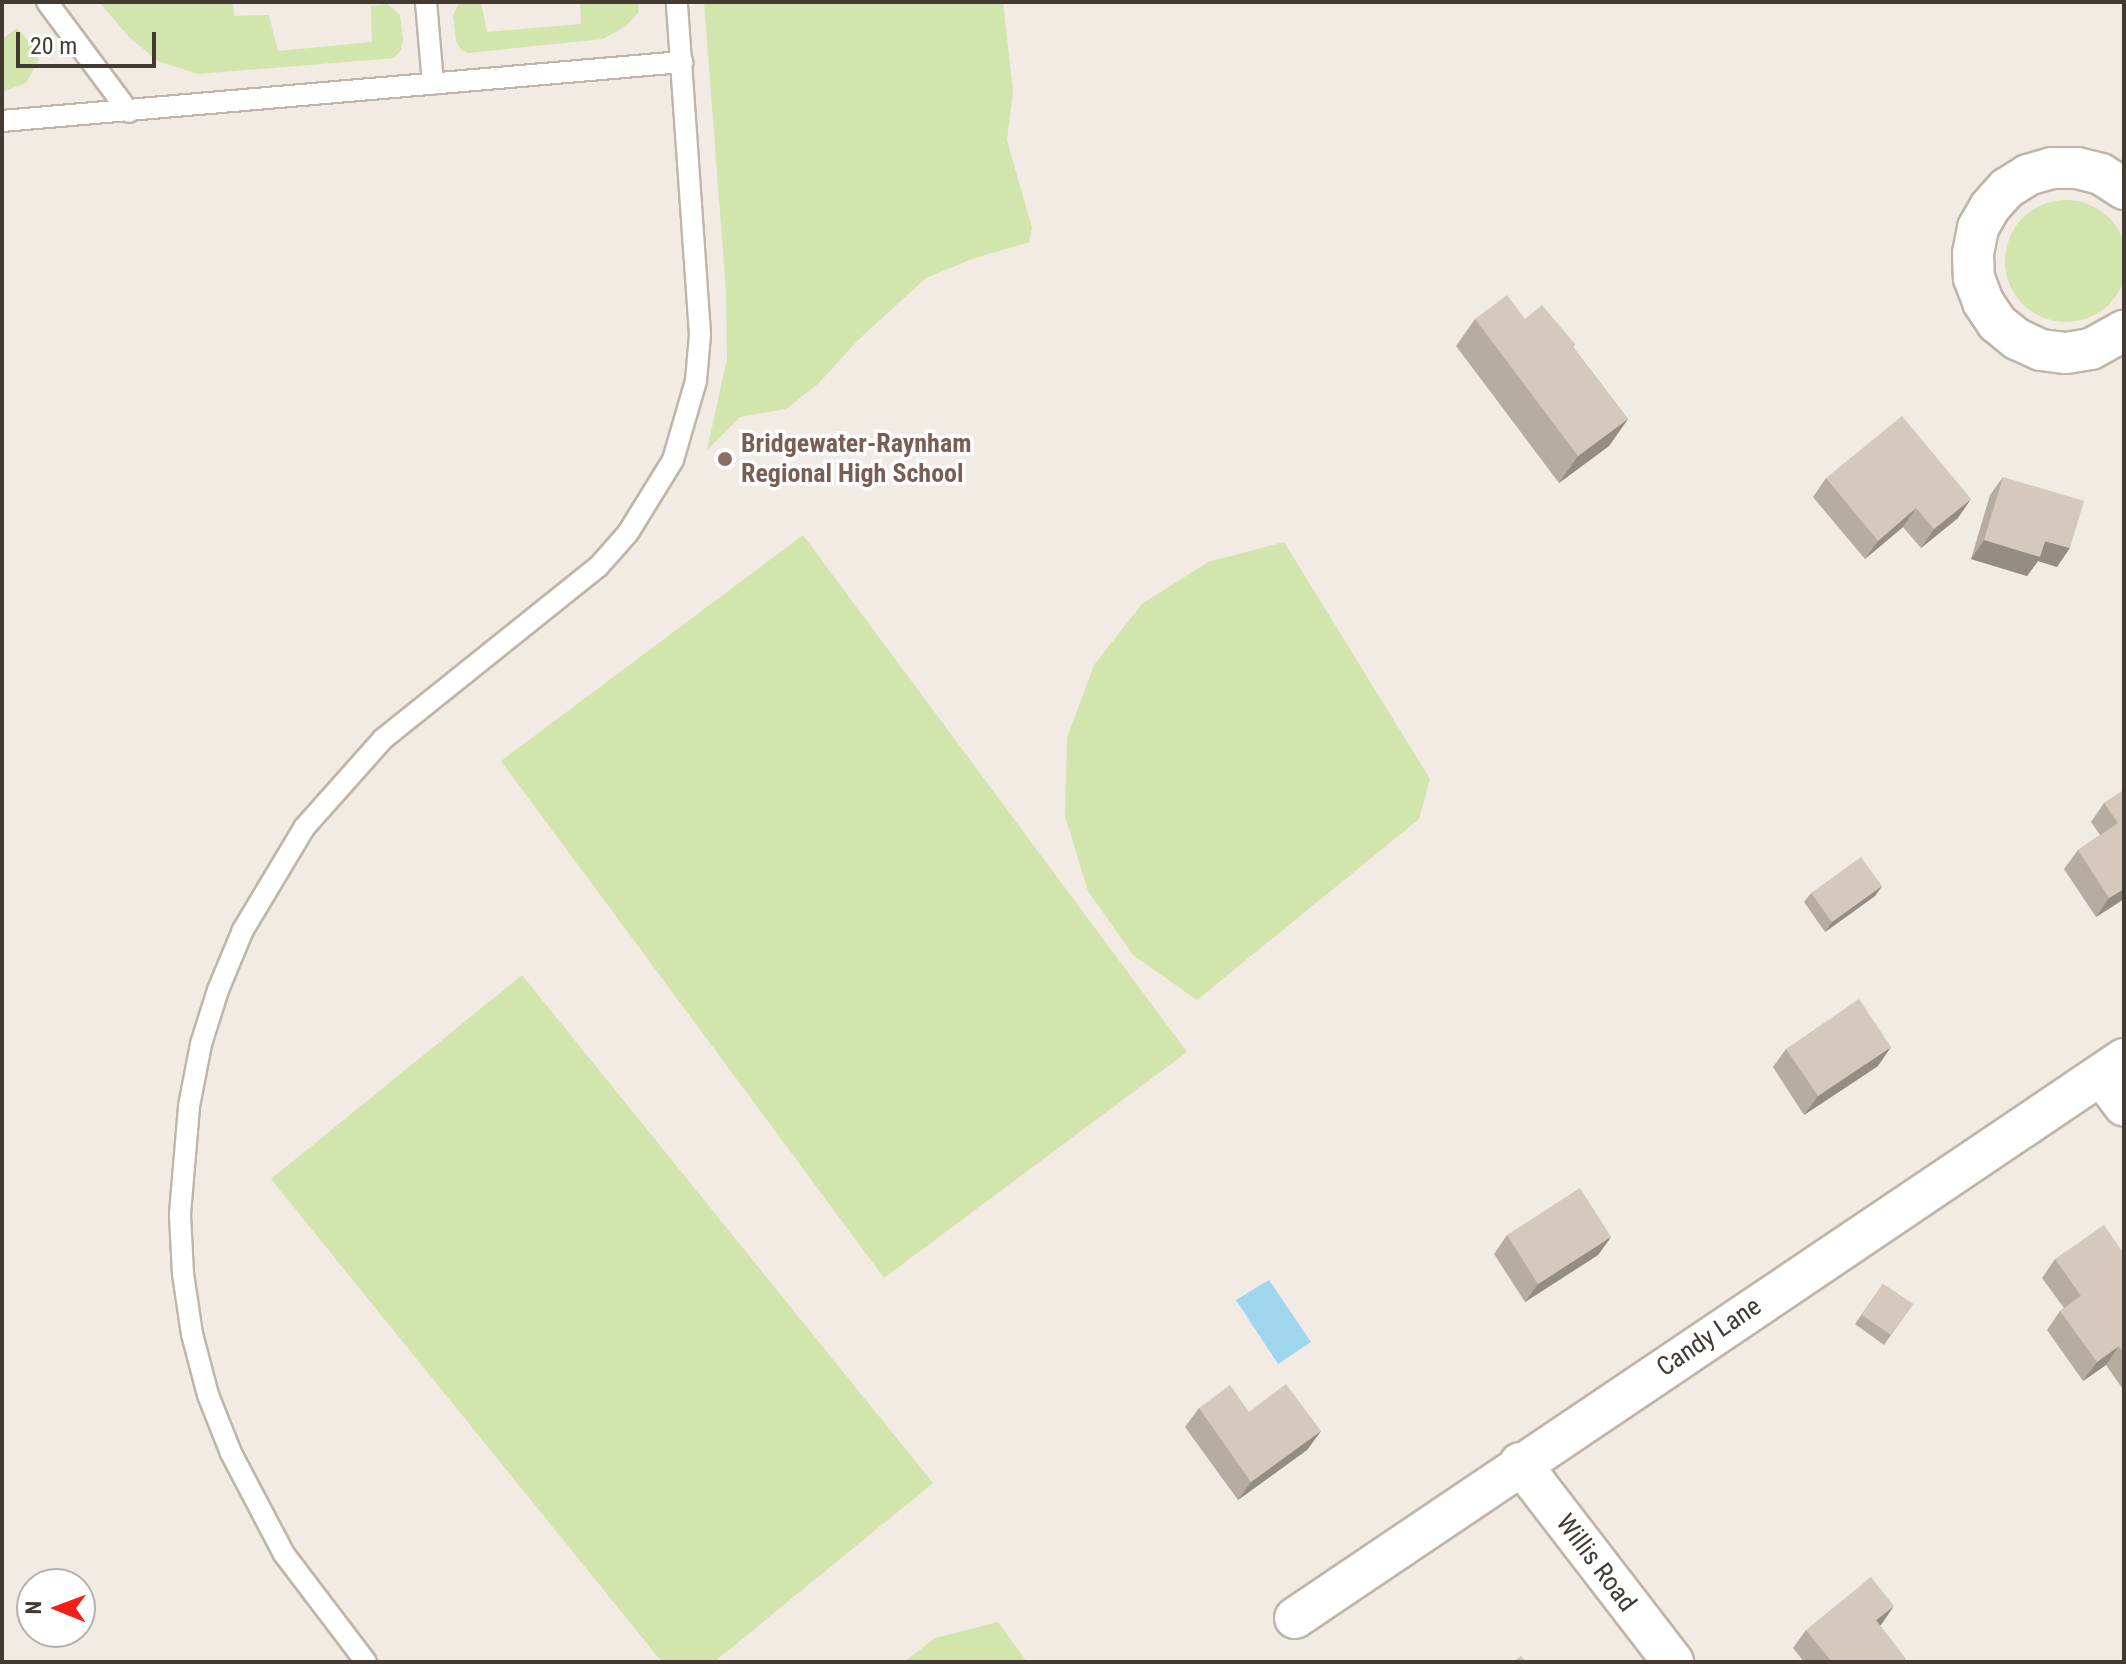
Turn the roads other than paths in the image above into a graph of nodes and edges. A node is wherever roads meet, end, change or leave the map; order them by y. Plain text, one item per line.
1 (47, 2) edge
2 (426, 2) edge
3 (677, 2) edge
4 (682, 62) junction
5 (433, 84) junction
6 (129, 112) junction
7 (2, 121) edge
8 (2124, 189) edge
9 (2124, 331) edge
10 (2116, 1080) edge
11 (1520, 1463) junction
12 (1295, 1618) dead end
13 (366, 1662) edge
14 (1673, 1662) edge

1 - 6 lane
2 - 5 lane
3 - 4 lane
4 - 5 lane
4 - 13 lane
5 - 6 lane
6 - 7 lane
8 - 9 street
10 - 11 street, Candy Lane
11 - 12 street, Candy Lane
11 - 14 street, Willis Road

